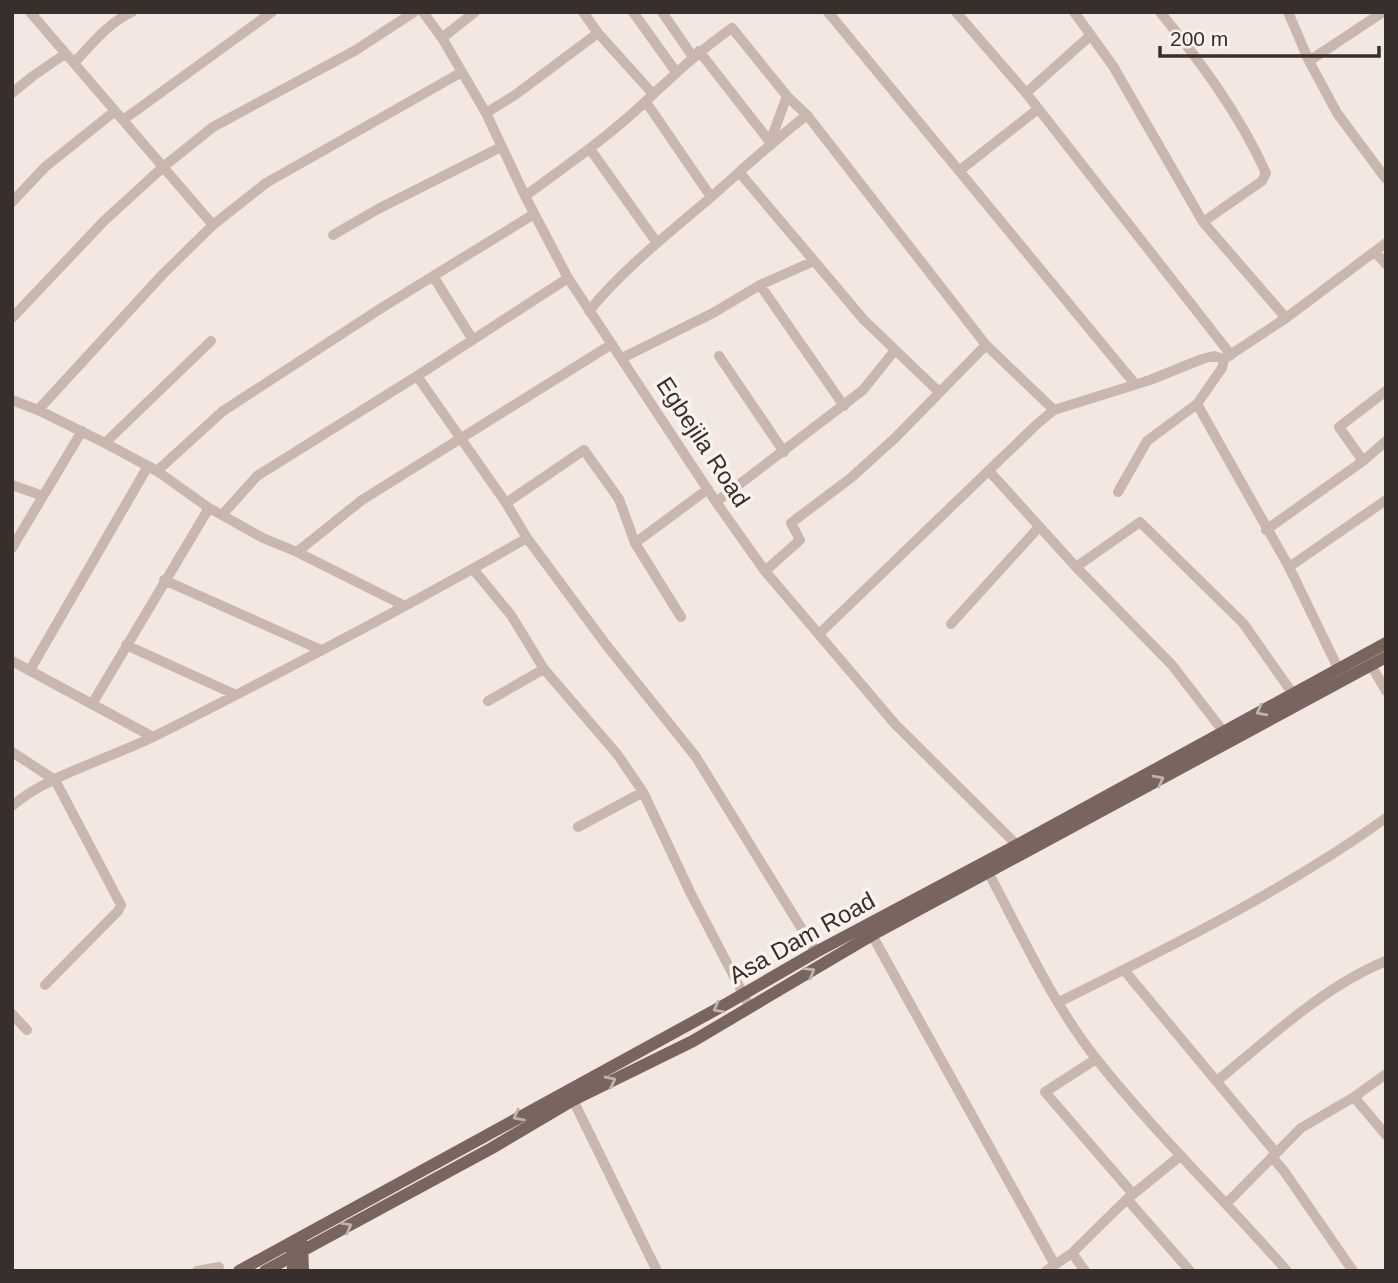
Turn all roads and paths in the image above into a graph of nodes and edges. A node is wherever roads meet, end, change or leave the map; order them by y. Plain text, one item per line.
1 (132, 12) edge
2 (272, 12) edge
3 (414, 12) edge
4 (423, 12) edge
5 (474, 12) edge
6 (583, 12) edge
7 (633, 12) edge
8 (662, 12) edge
9 (828, 12) edge
10 (956, 12) edge
11 (1073, 12) edge
12 (1160, 12) edge
13 (1288, 12) edge
14 (1383, 12) edge
15 (31, 13) edge
16 (598, 33) junction
17 (1091, 36) junction
18 (442, 38) junction
19 (65, 54) junction
20 (696, 54) junction
21 (1309, 61) junction
22 (74, 63) junction
23 (462, 72) junction
24 (676, 72) junction
25 (12, 93) edge
26 (1026, 93) junction
27 (787, 96) junction
28 (650, 98) junction
29 (1038, 109) junction
30 (115, 111) junction
31 (486, 113) junction
32 (807, 115) junction
33 (123, 120) junction
34 (770, 142) junction
35 (502, 148) junction
36 (590, 149) junction
37 (163, 167) junction
38 (959, 171) junction
39 (739, 172) junction
40 (1386, 179) edge
41 (525, 196) junction
42 (711, 197) junction
43 (12, 202) edge
44 (534, 214) junction
45 (1203, 222) junction
46 (213, 225) junction
47 (333, 235) dead end
48 (657, 243) junction
49 (1386, 243) edge
50 (1375, 252) junction
51 (814, 261) junction
52 (1386, 264) edge
53 (433, 276) junction
54 (568, 278) junction
55 (760, 285) junction
56 (589, 311) junction
57 (12, 318) edge
58 (1286, 318) junction
59 (473, 340) junction
60 (211, 341) dead end
61 (612, 344) junction
62 (986, 345) junction
63 (895, 350) junction
64 (719, 356) dead end
65 (1228, 357) junction
66 (622, 358) junction
67 (417, 376) junction
68 (1135, 384) junction
69 (1386, 391) edge
70 (939, 392) junction
71 (12, 400) edge
72 (1197, 404) junction
73 (844, 406) junction
74 (38, 410) junction
75 (1054, 410) junction
76 (82, 431) junction
77 (462, 439) junction
78 (1386, 441) edge
79 (105, 443) junction
80 (784, 452) junction
81 (1363, 461) junction
82 (153, 469) junction
83 (989, 471) junction
84 (12, 485) edge
85 (708, 489) junction
86 (1118, 492) dead end
87 (43, 496) junction
88 (1386, 500) edge
89 (716, 502) junction
90 (506, 503) junction
91 (209, 508) junction
92 (222, 515) junction
93 (1038, 527) junction
94 (1266, 530) junction
95 (527, 538) junction
96 (635, 543) junction
97 (12, 548) edge
98 (297, 552) junction
99 (1076, 567) junction
100 (1289, 567) junction
101 (473, 569) junction
102 (765, 571) junction
103 (164, 580) junction
104 (405, 606) junction
105 (681, 617) dead end
106 (951, 624) dead end
107 (819, 634) junction
108 (1386, 643) edge
109 (126, 645) junction
110 (321, 650) junction
111 (1386, 657) edge
112 (12, 661) edge
113 (1371, 665) junction
114 (1338, 668) junction
115 (544, 669) junction
116 (30, 670) junction
117 (1386, 691) edge
118 (234, 694) junction
119 (1293, 694) junction
120 (488, 701) dead end
121 (92, 704) junction
122 (1223, 731) junction
123 (153, 737) junction
124 (12, 752) edge
125 (55, 780) junction
126 (643, 792) junction
127 (12, 806) edge
128 (1386, 818) edge
129 (578, 827) dead end
130 (1017, 845) junction
131 (988, 872) junction
132 (872, 934) junction
133 (816, 952) junction
134 (1386, 961) edge
135 (1124, 970) junction
136 (45, 985) dead end
137 (742, 994) junction
138 (1059, 1002) junction
139 (750, 1007) junction
140 (12, 1014) edge
141 (27, 1030) dead end
142 (1096, 1059) junction
143 (1386, 1074) edge
144 (1217, 1082) junction
145 (1354, 1097) junction
146 (573, 1100) junction
147 (1386, 1135) edge
148 (1274, 1155) junction
149 (1179, 1157) junction
150 (1130, 1197) junction
151 (1226, 1204) junction
152 (296, 1239) junction
153 (321, 1241) junction
154 (298, 1253) junction
155 (1072, 1253) junction
156 (219, 1267) dead end
157 (1051, 1268) edge
158 (271, 1270) edge
159 (300, 1270) edge
160 (197, 1271) edge
161 (239, 1271) edge
162 (657, 1271) edge
163 (1085, 1271) edge
164 (1191, 1271) edge
165 (1287, 1271) edge
166 (1353, 1271) edge

1 - 22 street
2 - 33 street
3 - 37 street
4 - 18 street, Egbejila Road
5 - 18 street
6 - 16 street
7 - 24 street
8 - 20 street
9 - 38 street
10 - 26 street
11 - 17 street
12 - 45 street
13 - 21 street
14 - 21 street
15 - 19 street
16 - 28 street
16 - 31 street
17 - 26 street
17 - 45 street
18 - 23 street, Egbejila Road
19 - 22 street
19 - 25 street
20 - 24 street
20 - 27 street
20 - 34 street
21 - 40 street
22 - 30 street
23 - 31 street, Egbejila Road
23 - 46 street
24 - 28 street
26 - 29 street
27 - 32 street
27 - 34 street
28 - 36 street
28 - 42 street
29 - 38 street
29 - 65 street
30 - 33 street
30 - 43 street
31 - 35 street, Egbejila Road
32 - 34 street
32 - 62 street
33 - 37 street
34 - 39 street
35 - 41 street, Egbejila Road
35 - 47 street
36 - 41 street
36 - 48 street
37 - 46 street
37 - 57 street
38 - 68 street
39 - 42 street
39 - 51 street
41 - 44 street, Egbejila Road
42 - 48 street
44 - 53 street
44 - 54 street, Egbejila Road
45 - 58 street
46 - 74 street
48 - 56 street
49 - 50 street
50 - 52 street
50 - 58 street
51 - 55 street
51 - 63 street
53 - 59 street
53 - 82 street
54 - 56 street, Egbejila Road
54 - 59 street
55 - 66 street
55 - 73 street
56 - 61 street, Egbejila Road
58 - 65 street
59 - 67 street
60 - 79 street
61 - 66 street, Egbejila Road
61 - 77 street
62 - 70 street
62 - 75 street
63 - 70 street
63 - 73 street
64 - 80 street
65 - 68 street
65 - 72 street
66 - 85 street, Egbejila Road
67 - 77 street
67 - 92 street
68 - 75 street
69 - 81 street
70 - 102 street
71 - 74 street
72 - 86 street
72 - 94 street
73 - 80 street
74 - 76 street
75 - 83 street
76 - 79 street
76 - 87 street
77 - 90 street
77 - 98 street
78 - 81 street
79 - 82 street
80 - 89 street
81 - 94 street
82 - 91 street
82 - 116 street
83 - 93 street
83 - 107 street
84 - 87 street
85 - 89 street, Egbejila Road
85 - 96 street
87 - 97 street
88 - 100 street
89 - 102 street, Egbejila Road
90 - 95 street
90 - 96 street
91 - 92 street
91 - 103 street
92 - 98 street
93 - 99 street
93 - 106 street
94 - 100 street
95 - 101 street
95 - 133 street
96 - 105 street
98 - 104 street
99 - 119 street
99 - 122 street
100 - 114 street
101 - 104 street
101 - 115 street
102 - 107 street, Egbejila Road
103 - 109 street
103 - 110 street
104 - 110 street
107 - 130 street, Egbejila Road
108 - 114 main road, Asa Dam Road
109 - 118 street
109 - 121 street
110 - 118 street
111 - 113 main road, Asa Dam Road
112 - 116 street
113 - 117 street
131 -> 113 main road, Asa Dam Road
114 - 119 main road, Asa Dam Road
115 - 120 street
115 - 126 street
116 - 121 street
118 - 123 street
119 -> 122 main road, Asa Dam Road
121 - 123 street
122 - 130 main road, Asa Dam Road
123 - 125 street
124 - 125 street
125 - 127 street
125 - 136 street
126 - 129 street
126 - 137 street
128 - 135 street
130 - 133 main road, Asa Dam Road
131 - 132 main road, Asa Dam Road
131 - 138 street
139 -> 132 main road, Asa Dam Road
132 - 157 street
133 - 137 main road, Asa Dam Road
134 - 144 street
135 - 138 street
135 - 144 street
137 - 139 street
137 -> 152 main road, Asa Dam Road
138 - 142 street
146 -> 139 main road, Asa Dam Road
140 - 141 street
142 - 149 street
142 - 150 street
143 - 145 street
144 - 148 street
145 - 147 street
145 - 148 street
153 -> 146 main road, Asa Dam Road
146 - 162 street
148 - 151 street
148 - 166 street
149 - 150 street
149 - 151 street
150 - 155 street
150 - 164 street
151 - 165 street
152 - 154 main road
152 - 161 main road, Asa Dam Road
153 - 154 main road, Asa Dam Road
153 - 159 main road
154 - 158 main road, Asa Dam Road
154 - 159 main road
155 - 157 street
155 - 163 street
156 - 160 street

